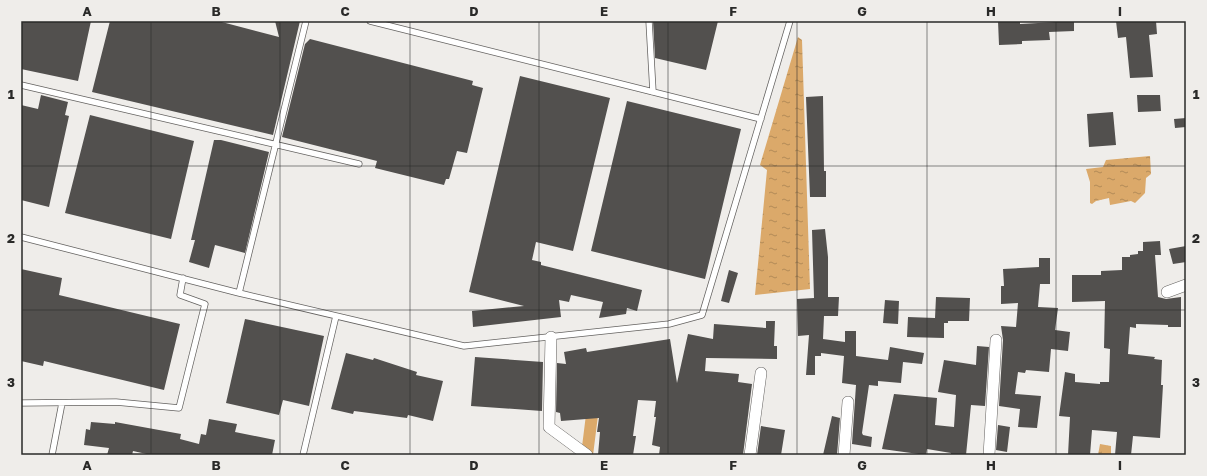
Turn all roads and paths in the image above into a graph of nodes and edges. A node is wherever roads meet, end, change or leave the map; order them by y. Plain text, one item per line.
1 (306, 21) edge
2 (370, 21) edge
3 (649, 21) edge
4 (790, 21) edge
5 (21, 85) edge
6 (653, 92) junction
7 (761, 119) junction
8 (276, 144) junction
9 (359, 164) dead end
10 (21, 237) edge
11 (183, 278) junction
12 (1186, 285) edge
13 (1167, 292) dead end
14 (239, 293) junction
15 (336, 316) junction
16 (551, 337) junction
17 (996, 340) dead end
18 (761, 373) dead end
19 (848, 402) dead end
20 (21, 403) edge
21 (62, 403) junction
22 (52, 455) edge
23 (303, 455) edge
24 (587, 455) edge
25 (750, 455) edge
26 (844, 455) edge
27 (989, 455) edge

1 - 8 lane
2 - 6 lane
3 - 6 lane
4 - 7 lane
5 - 8 lane
6 - 7 lane
7 - 16 lane
8 - 9 lane
8 - 14 lane
10 - 11 lane
11 - 14 lane
11 - 21 lane
12 - 13 street
14 - 15 lane
15 - 16 lane
15 - 23 lane
16 - 24 street
17 - 27 street
18 - 25 street
19 - 26 street
20 - 21 lane
21 - 22 lane

